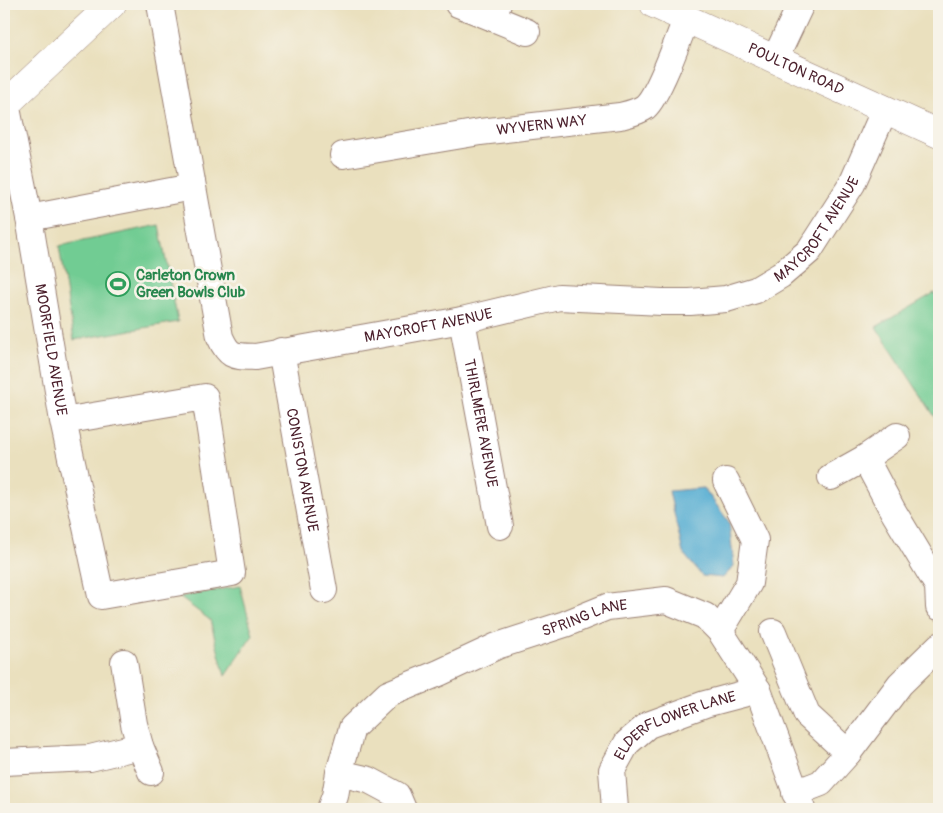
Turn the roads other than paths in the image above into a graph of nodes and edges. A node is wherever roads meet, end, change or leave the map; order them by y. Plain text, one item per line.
1 (112, 4) edge
2 (160, 4) edge
3 (458, 4) edge
4 (654, 4) edge
5 (801, 4) edge
6 (496, 11) edge
7 (686, 19) junction
8 (527, 32) dead end
9 (775, 59) junction
10 (5, 105) edge
11 (885, 109) junction
12 (939, 134) edge
13 (343, 155) dead end
14 (192, 186) junction
15 (29, 218) junction
16 (462, 320) junction
17 (281, 351) junction
18 (63, 421) junction
19 (897, 436) dead end
20 (865, 458) junction
21 (831, 477) dead end
22 (726, 481) dead end
23 (500, 526) dead end
24 (324, 590) dead end
25 (939, 607) edge
26 (720, 631) junction
27 (773, 632) dead end
28 (939, 646) edge
29 (124, 662) dead end
30 (758, 690) junction
31 (140, 746) junction
32 (848, 754) junction
33 (4, 762) edge
34 (151, 772) dead end
35 (340, 773) junction
36 (799, 801) edge
37 (330, 809) edge
38 (403, 809) edge
39 (615, 809) edge

1 - 10 main road
2 - 14 street, MAYCROFT AVENUE
3 - 6 street
4 - 7 main road, POULTON ROAD
5 - 9 street
6 - 8 street
7 - 9 main road, POULTON ROAD
7 - 13 street, WYVERN WAY
9 - 11 main road, POULTON ROAD
10 - 15 street, MOORFIELD AVENUE
11 - 12 main road, POULTON ROAD
11 - 16 street, MAYCROFT AVENUE
14 - 15 street
14 - 17 street, MAYCROFT AVENUE
15 - 18 street, MOORFIELD AVENUE
16 - 17 street, MAYCROFT AVENUE
16 - 23 street, THIRLMERE AVENUE
17 - 24 street, CONISTON AVENUE
18 - 18 street, MOORFIELD AVENUE
19 - 20 street
20 - 21 street
20 - 25 street
22 - 26 street
26 - 30 street, SPRING LANE
26 - 35 street, SPRING LANE
27 - 32 street
28 - 32 street
29 - 31 street
30 - 36 street, SPRING LANE
30 - 39 street, ELDERFLOWER LANE
31 - 33 street
31 - 34 street
32 - 36 street
35 - 37 street, SPRING LANE
35 - 38 street

